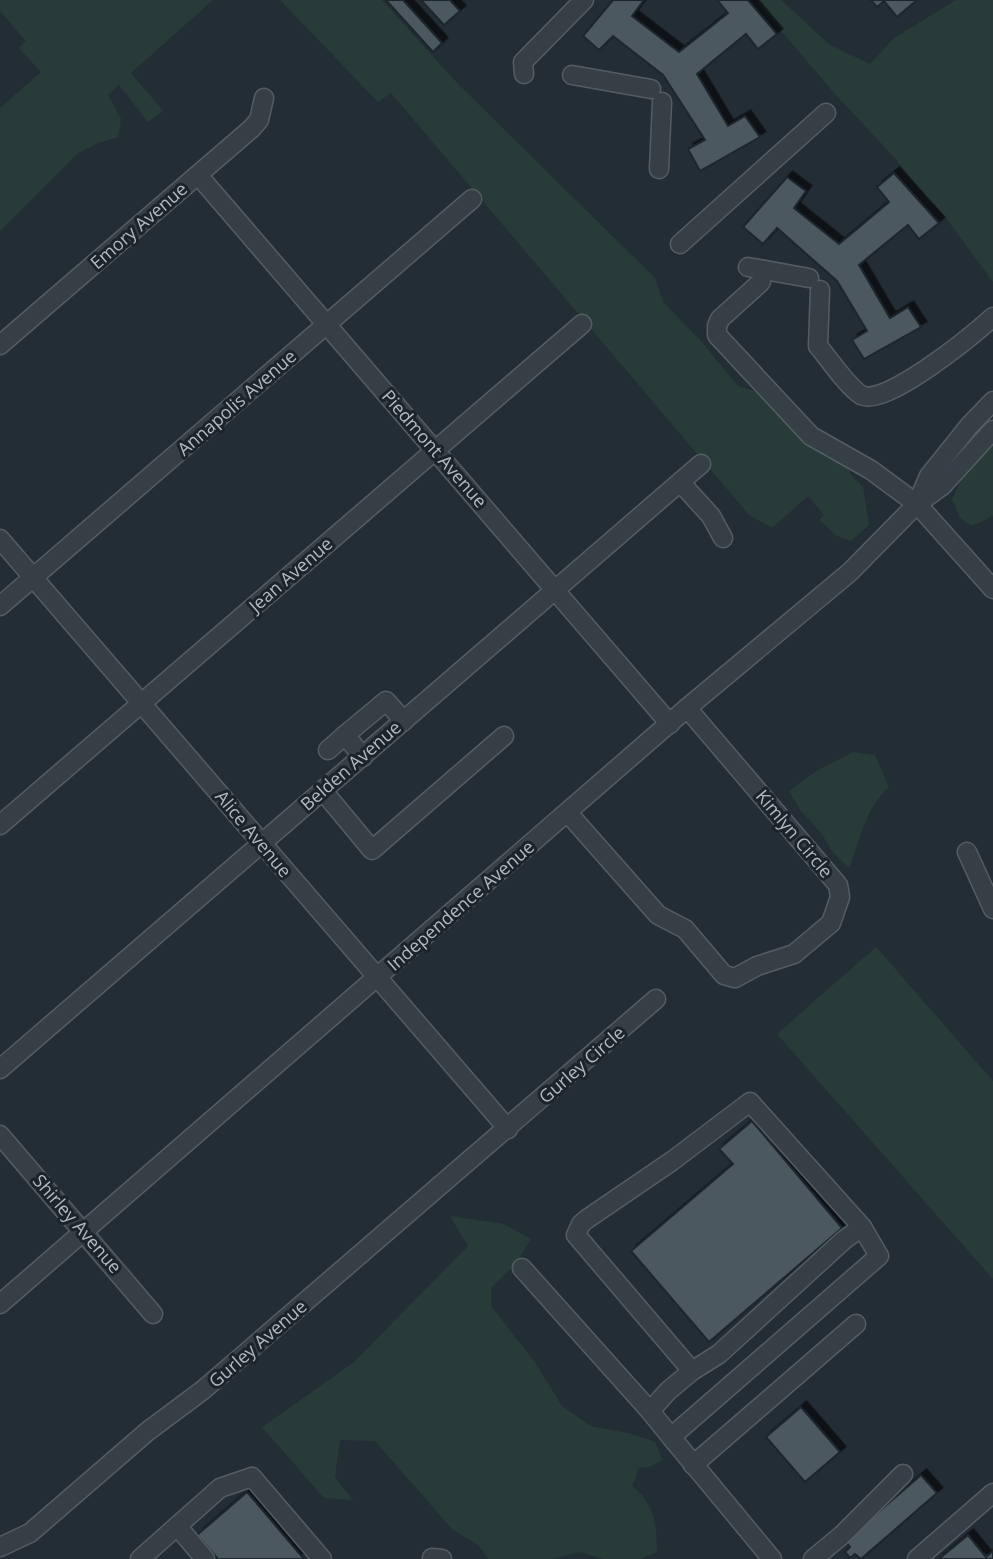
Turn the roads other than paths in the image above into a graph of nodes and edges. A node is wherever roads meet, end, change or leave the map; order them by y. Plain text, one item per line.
1 (584, 0) edge
2 (524, 74) dead end
3 (572, 75) dead end
4 (264, 98) dead end
5 (826, 113) dead end
6 (659, 169) dead end
7 (198, 175) junction
8 (472, 199) dead end
9 (680, 244) dead end
10 (748, 267) dead end
11 (761, 282) dead end
12 (993, 317) edge
13 (582, 324) dead end
14 (328, 325) junction
15 (0, 345) edge
16 (993, 401) edge
17 (993, 430) edge
18 (434, 451) junction
19 (701, 464) dead end
20 (680, 482) junction
21 (917, 504) junction
22 (0, 538) edge
23 (723, 538) dead end
24 (33, 577) junction
25 (993, 589) edge
26 (556, 591) junction
27 (0, 606) edge
28 (142, 704) junction
29 (687, 708) junction
30 (404, 721) junction
31 (670, 724) junction
32 (345, 735) junction
33 (504, 736) dead end
34 (328, 750) dead end
35 (363, 757) junction
36 (323, 791) junction
37 (568, 813) junction
38 (0, 825) edge
39 (261, 843) junction
40 (967, 852) dead end
41 (993, 909) edge
42 (376, 978) junction
43 (656, 999) dead end
44 (0, 1069) edge
45 (508, 1129) junction
46 (0, 1135) edge
47 (862, 1227) junction
48 (83, 1233) junction
49 (522, 1268) dead end
50 (0, 1304) edge
51 (153, 1314) dead end
52 (856, 1324) dead end
53 (692, 1371) junction
54 (650, 1411) junction
55 (671, 1437) junction
56 (691, 1462) junction
57 (903, 1474) dead end
58 (993, 1493) edge
59 (177, 1526) junction
60 (0, 1546) edge
61 (150, 1556) edge
62 (205, 1559) edge
63 (322, 1559) edge
64 (432, 1559) edge
65 (442, 1559) edge
66 (772, 1559) edge
67 (813, 1559) edge
68 (916, 1559) edge

1 - 2 street
3 - 6 street
4 - 7 street, Emory Avenue
5 - 9 street
7 - 14 street, Piedmont Avenue
7 - 15 street, Emory Avenue
8 - 14 street, Annapolis Avenue
10 - 12 street
11 - 21 street
13 - 18 street, Jean Avenue
14 - 18 street, Piedmont Avenue
14 - 24 street, Annapolis Avenue
16 - 21 street, Independence Avenue
17 - 21 street, Independence Avenue
18 - 26 street, Piedmont Avenue
18 - 28 street, Jean Avenue
19 - 20 street, Belden Avenue
20 - 23 street
20 - 26 street, Belden Avenue
21 - 25 street
21 - 29 street, Independence Avenue
22 - 24 street, Alice Avenue
24 - 27 street, Annapolis Avenue
24 - 28 street, Alice Avenue
26 - 30 street, Belden Avenue
26 - 31 street, Piedmont Avenue
28 - 38 street, Jean Avenue
28 - 39 street, Alice Avenue
29 - 31 street, Independence Avenue
29 - 37 street, Kimlyn Circle
30 - 32 street
30 - 35 street, Belden Avenue
31 - 37 street, Independence Avenue
32 - 34 street
32 - 35 street
33 - 36 street
35 - 36 street, Belden Avenue
36 - 39 street, Belden Avenue
37 - 42 street, Independence Avenue
39 - 42 street, Alice Avenue
39 - 44 street, Belden Avenue
40 - 41 street
42 - 45 street, Alice Avenue
42 - 48 street, Independence Avenue
43 - 45 street, Gurley Circle
45 - 60 street, Gurley Avenue
46 - 48 street, Shirley Avenue
47 - 53 street
47 - 53 street
47 - 55 street
48 - 50 street, Independence Avenue
48 - 51 street, Shirley Avenue
49 - 54 street
52 - 56 street
53 - 54 street
54 - 55 street
55 - 56 street
56 - 66 street
57 - 67 street
58 - 68 street
59 - 61 street
59 - 62 street
59 - 63 street
64 - 65 street

